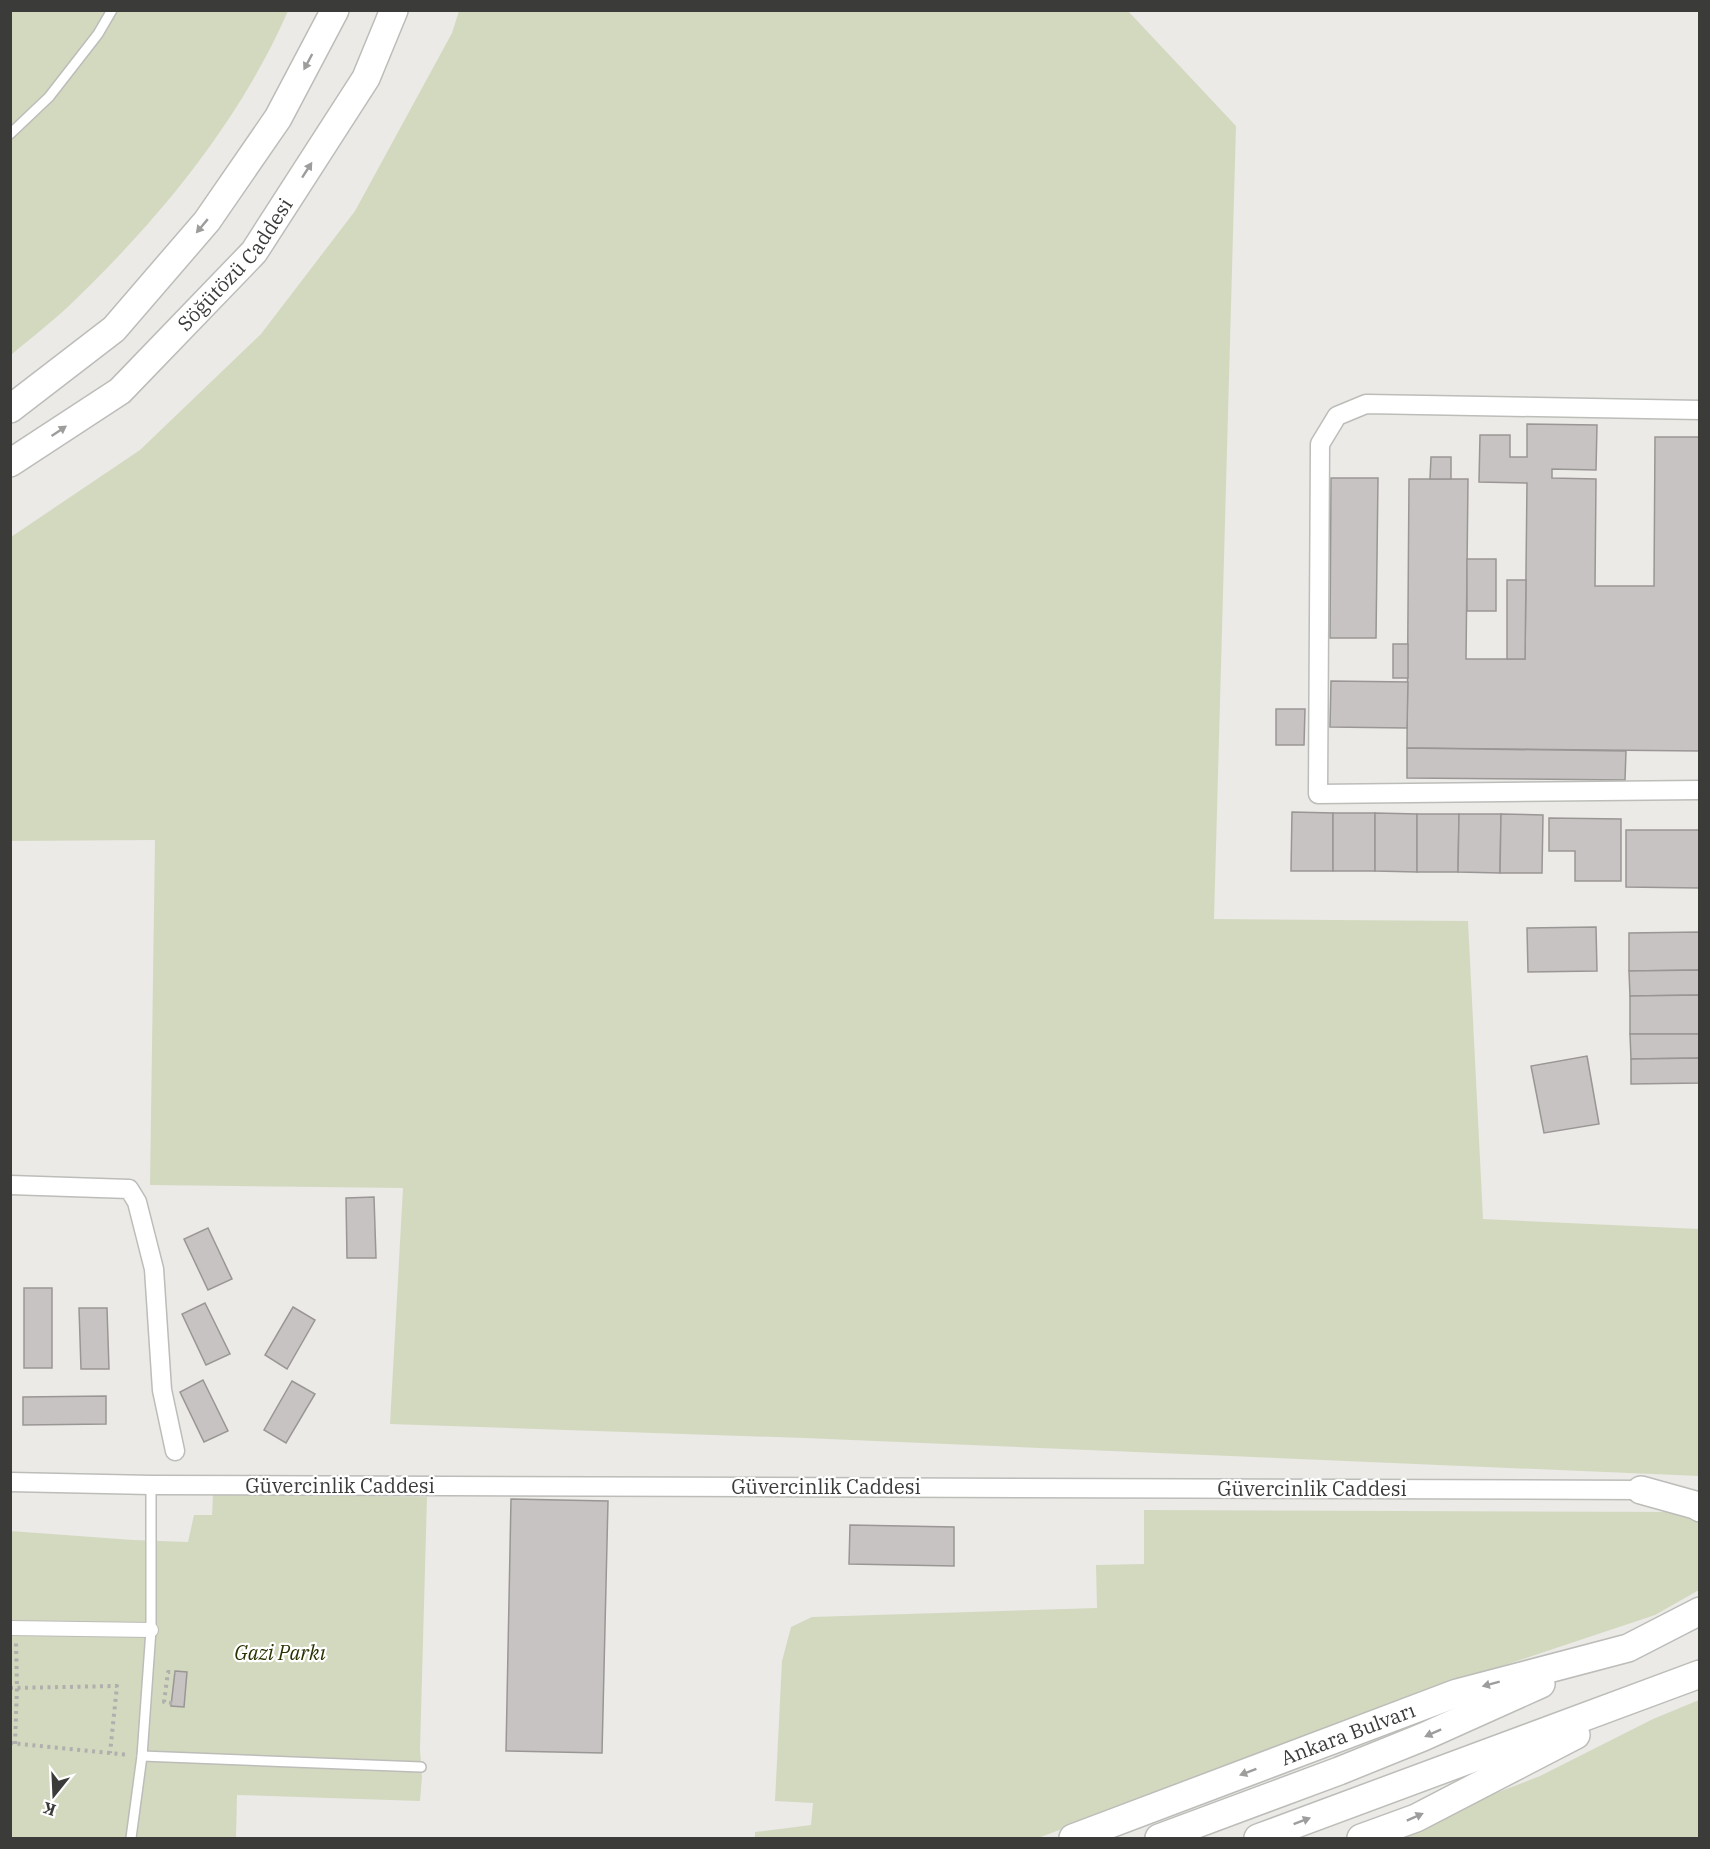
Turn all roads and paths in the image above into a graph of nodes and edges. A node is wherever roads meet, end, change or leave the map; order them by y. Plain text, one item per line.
1 (112, 10) edge
2 (335, 10) edge
3 (394, 10) edge
4 (10, 134) edge
5 (10, 409) edge
6 (1700, 410) edge
7 (10, 463) edge
8 (1700, 790) edge
9 (10, 1185) edge
10 (175, 1451) dead end
11 (10, 1482) edge
12 (150, 1485) junction
13 (1641, 1490) junction
14 (1700, 1490) edge
15 (1700, 1508) edge
16 (1700, 1611) edge
17 (1700, 1621) edge
18 (13, 1628) edge
19 (151, 1630) junction
20 (1628, 1648) junction
21 (175, 1672) dead end
22 (1691, 1678) edge
23 (10, 1688) edge
24 (17, 1688) junction
25 (172, 1703) dead end
26 (13, 1743) edge
27 (110, 1753) junction
28 (142, 1756) junction
29 (421, 1767) dead end
30 (131, 1839) edge
31 (1073, 1839) edge
32 (1159, 1839) edge
33 (1258, 1839) edge
34 (1361, 1839) edge

1 - 4 lane
2 -> 5 main road
7 -> 3 main road, Söğütözü Caddesi
6 - 8 street
9 - 10 street
11 - 12 street, Güvercinlik Caddesi
12 - 13 street, Güvercinlik Caddesi
12 - 19 lane
13 - 14 main road
13 - 15 main road
16 - 20 main road
17 - 20 main road, Ankara Bulvarı
18 - 19 street
18 - 24 path
19 - 28 lane
20 -> 31 main road, Ankara Bulvarı
20 -> 32 main road, Ankara Bulvarı
21 - 25 path
33 -> 22 main road
34 -> 22 main road
23 - 24 path
24 - 26 path
24 - 27 path
26 - 27 path
27 - 28 path
28 - 29 lane
28 - 30 lane

